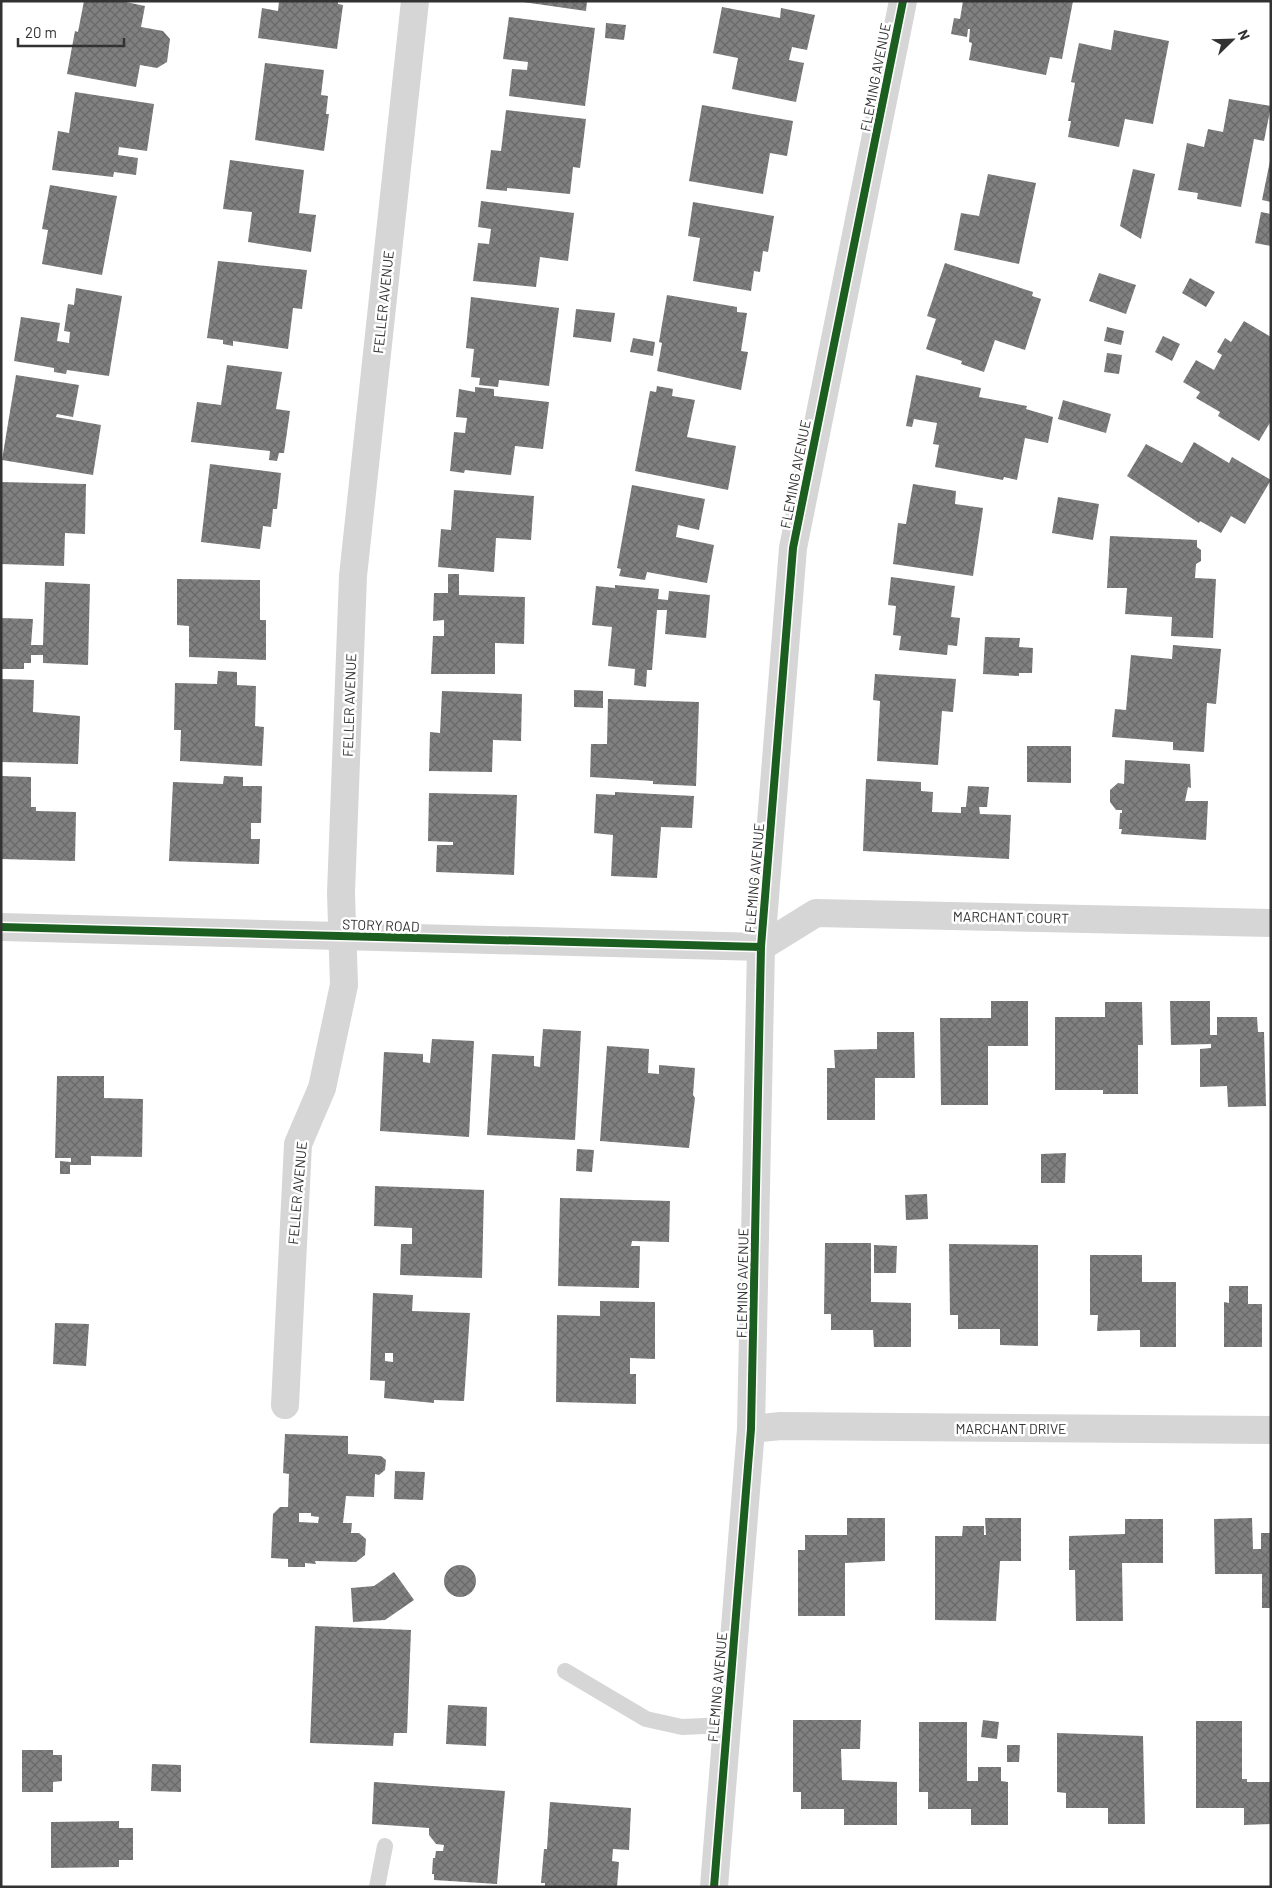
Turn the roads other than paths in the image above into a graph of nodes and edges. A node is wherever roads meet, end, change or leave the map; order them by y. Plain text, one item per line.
1 (415, 1) edge
2 (902, 1) edge
3 (1271, 923) edge
4 (1, 927) edge
5 (342, 936) junction
6 (761, 947) junction
7 (285, 1405) dead end
8 (751, 1429) junction
9 (1271, 1430) edge
10 (565, 1671) dead end
11 (727, 1724) junction
12 (386, 1846) dead end
13 (377, 1887) edge
14 (714, 1887) edge

1 - 5 street, FELLER AVENUE
2 - 6 street, FLEMING AVENUE
3 - 6 street, MARCHANT COURT
4 - 5 street, STORY ROAD
5 - 6 street, STORY ROAD
5 - 7 street, FELLER AVENUE
6 - 8 street, FLEMING AVENUE
8 - 9 street, MARCHANT DRIVE
8 - 11 street, FLEMING AVENUE
10 - 11 lane
11 - 14 street, FLEMING AVENUE
12 - 13 lane

